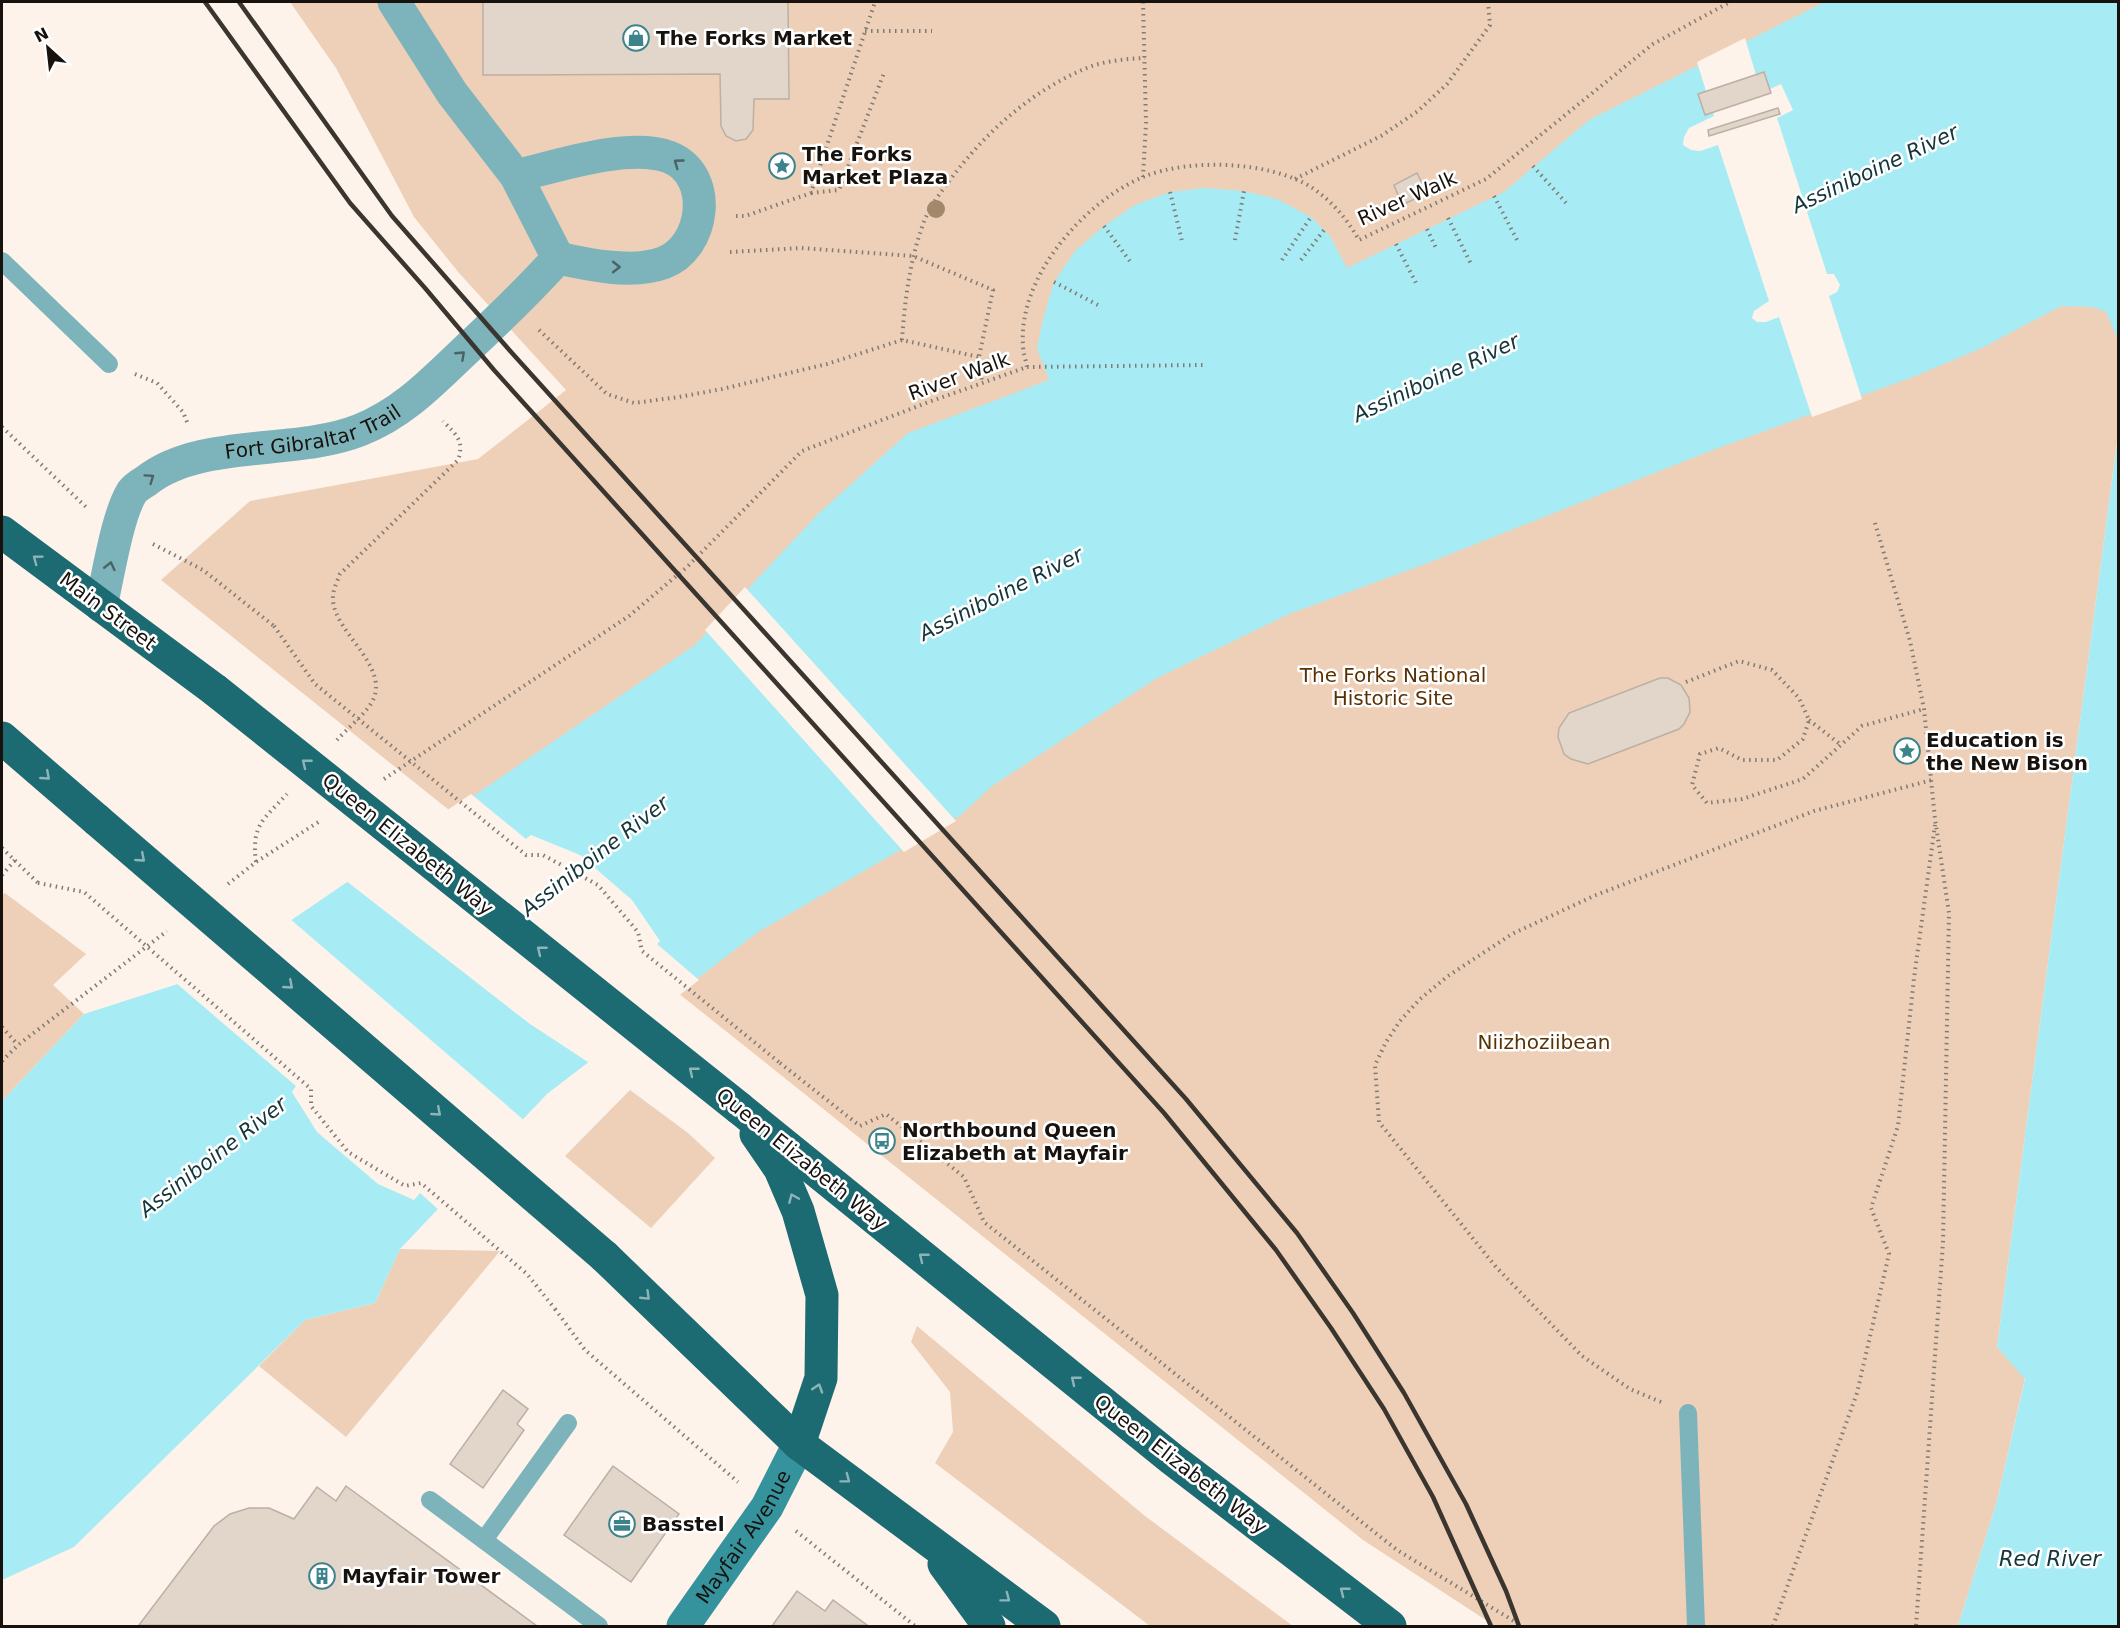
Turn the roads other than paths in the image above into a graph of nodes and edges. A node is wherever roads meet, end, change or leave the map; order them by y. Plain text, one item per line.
1 (394, 2) edge
2 (516, 176) junction
3 (558, 258) junction
4 (2, 261) edge
5 (110, 364) road end
6 (2, 532) edge
7 (101, 606) junction
8 (215, 690) joint
9 (2, 738) edge
10 (739, 1108) junction
11 (1688, 1413) road end
12 (568, 1423) dead end
13 (799, 1444) junction
14 (430, 1500) dead end
15 (926, 1538) junction
16 (484, 1540) junction
17 (599, 1626) edge
18 (683, 1626) edge
19 (989, 1626) edge
20 (1044, 1626) edge
21 (1390, 1626) edge
22 (1696, 1626) edge

1 - 2 street
2 - 3 street
3 -> 2 street
7 -> 3 street, Fort Gibraltar Trail
4 - 5 lane
7 -> 6 highway, Main Street
7 - 8 highway, Main Street
10 -> 8 highway, Queen Elizabeth Way, bridge
9 -> 13 highway, bridge
13 -> 10 highway
21 -> 10 highway, Queen Elizabeth Way
11 - 22 lane
12 - 16 lane
13 -> 15 highway
13 - 18 main road, Mayfair Avenue
14 - 16 lane
15 - 19 highway
15 -> 20 highway
16 - 17 lane

